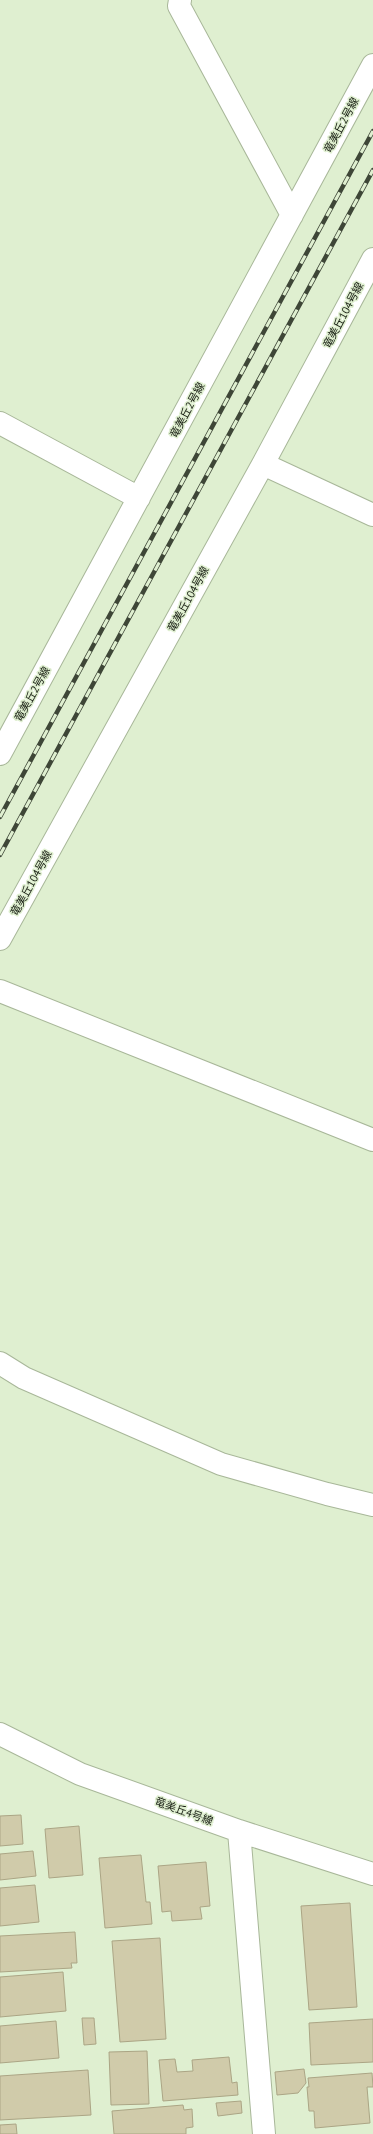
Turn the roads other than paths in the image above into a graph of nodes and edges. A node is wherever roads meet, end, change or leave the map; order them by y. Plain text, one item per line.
1 (180, 0) edge
2 (373, 65) edge
3 (292, 215) junction
4 (373, 259) edge
5 (0, 423) edge
6 (263, 464) junction
7 (139, 498) junction
8 (373, 515) edge
9 (0, 754) edge
10 (0, 938) edge
11 (0, 991) edge
12 (373, 1140) edge
13 (0, 1363) edge
14 (373, 1505) edge
15 (0, 1734) edge
16 (239, 1831) junction
17 (373, 1874) edge
18 (264, 2134) edge

1 - 3 street
2 - 3 street, 竜美丘2号線
3 - 7 street, 竜美丘2号線
4 - 6 street, 竜美丘104号線
5 - 7 street
6 - 8 street
6 - 10 street, 竜美丘104号線
7 - 9 street, 竜美丘2号線
11 - 12 street
13 - 14 street
15 - 16 street, 竜美丘4号線
16 - 17 street, 竜美丘4号線
16 - 18 street

